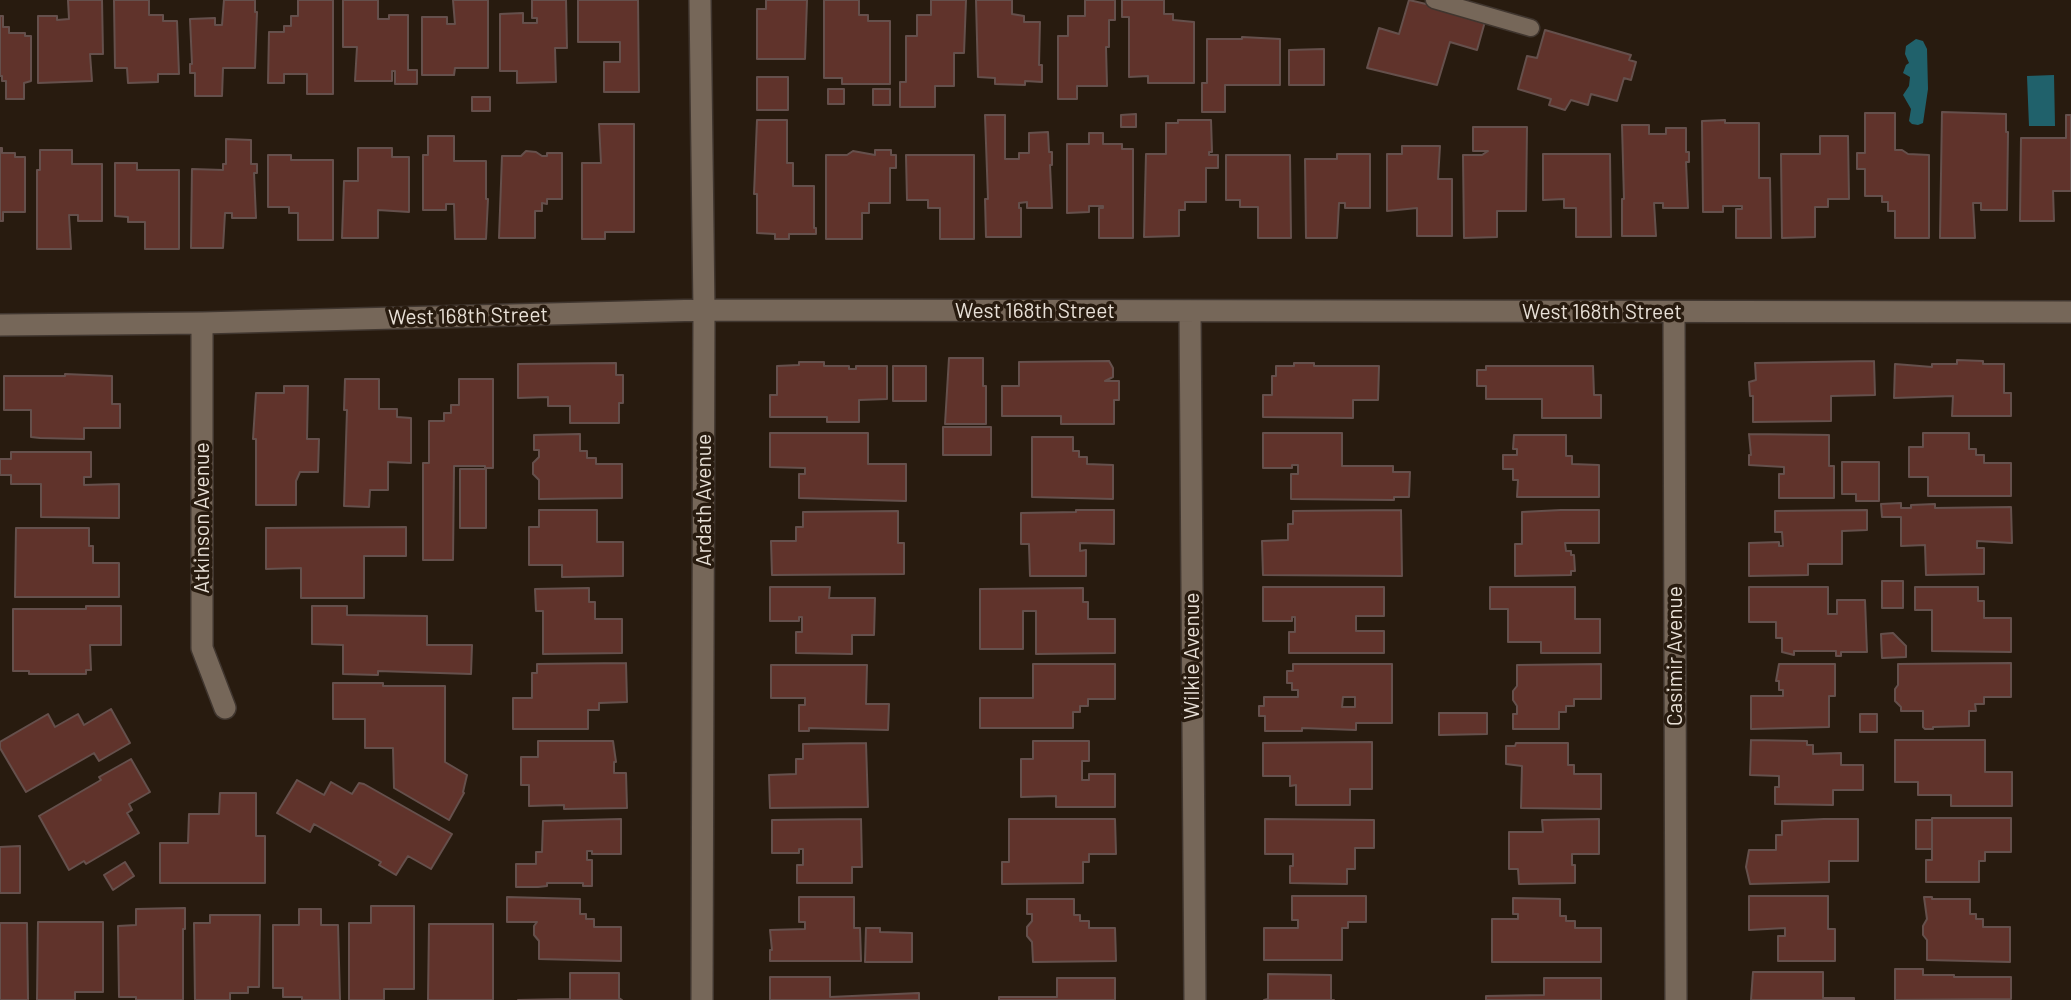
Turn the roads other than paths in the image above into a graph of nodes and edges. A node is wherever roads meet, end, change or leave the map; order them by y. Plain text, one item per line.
1 (700, 0) edge
2 (1434, 0) edge
3 (1531, 28) dead end
4 (704, 310) junction
5 (1190, 311) junction
6 (1674, 312) junction
7 (2071, 312) edge
8 (202, 323) junction
9 (0, 325) edge
10 (225, 708) dead end
11 (702, 1000) edge
12 (1195, 1000) edge
13 (1675, 1000) edge

1 - 4 street, Ardath Avenue
2 - 3 lane
4 - 5 street, West 168th Street
4 - 8 street, West 168th Street
4 - 11 street, Ardath Avenue
5 - 6 street, West 168th Street
5 - 12 street, Wilkie Avenue
6 - 7 street, West 168th Street
6 - 13 street, Casimir Avenue
8 - 9 street, West 168th Street
8 - 10 street, Atkinson Avenue

